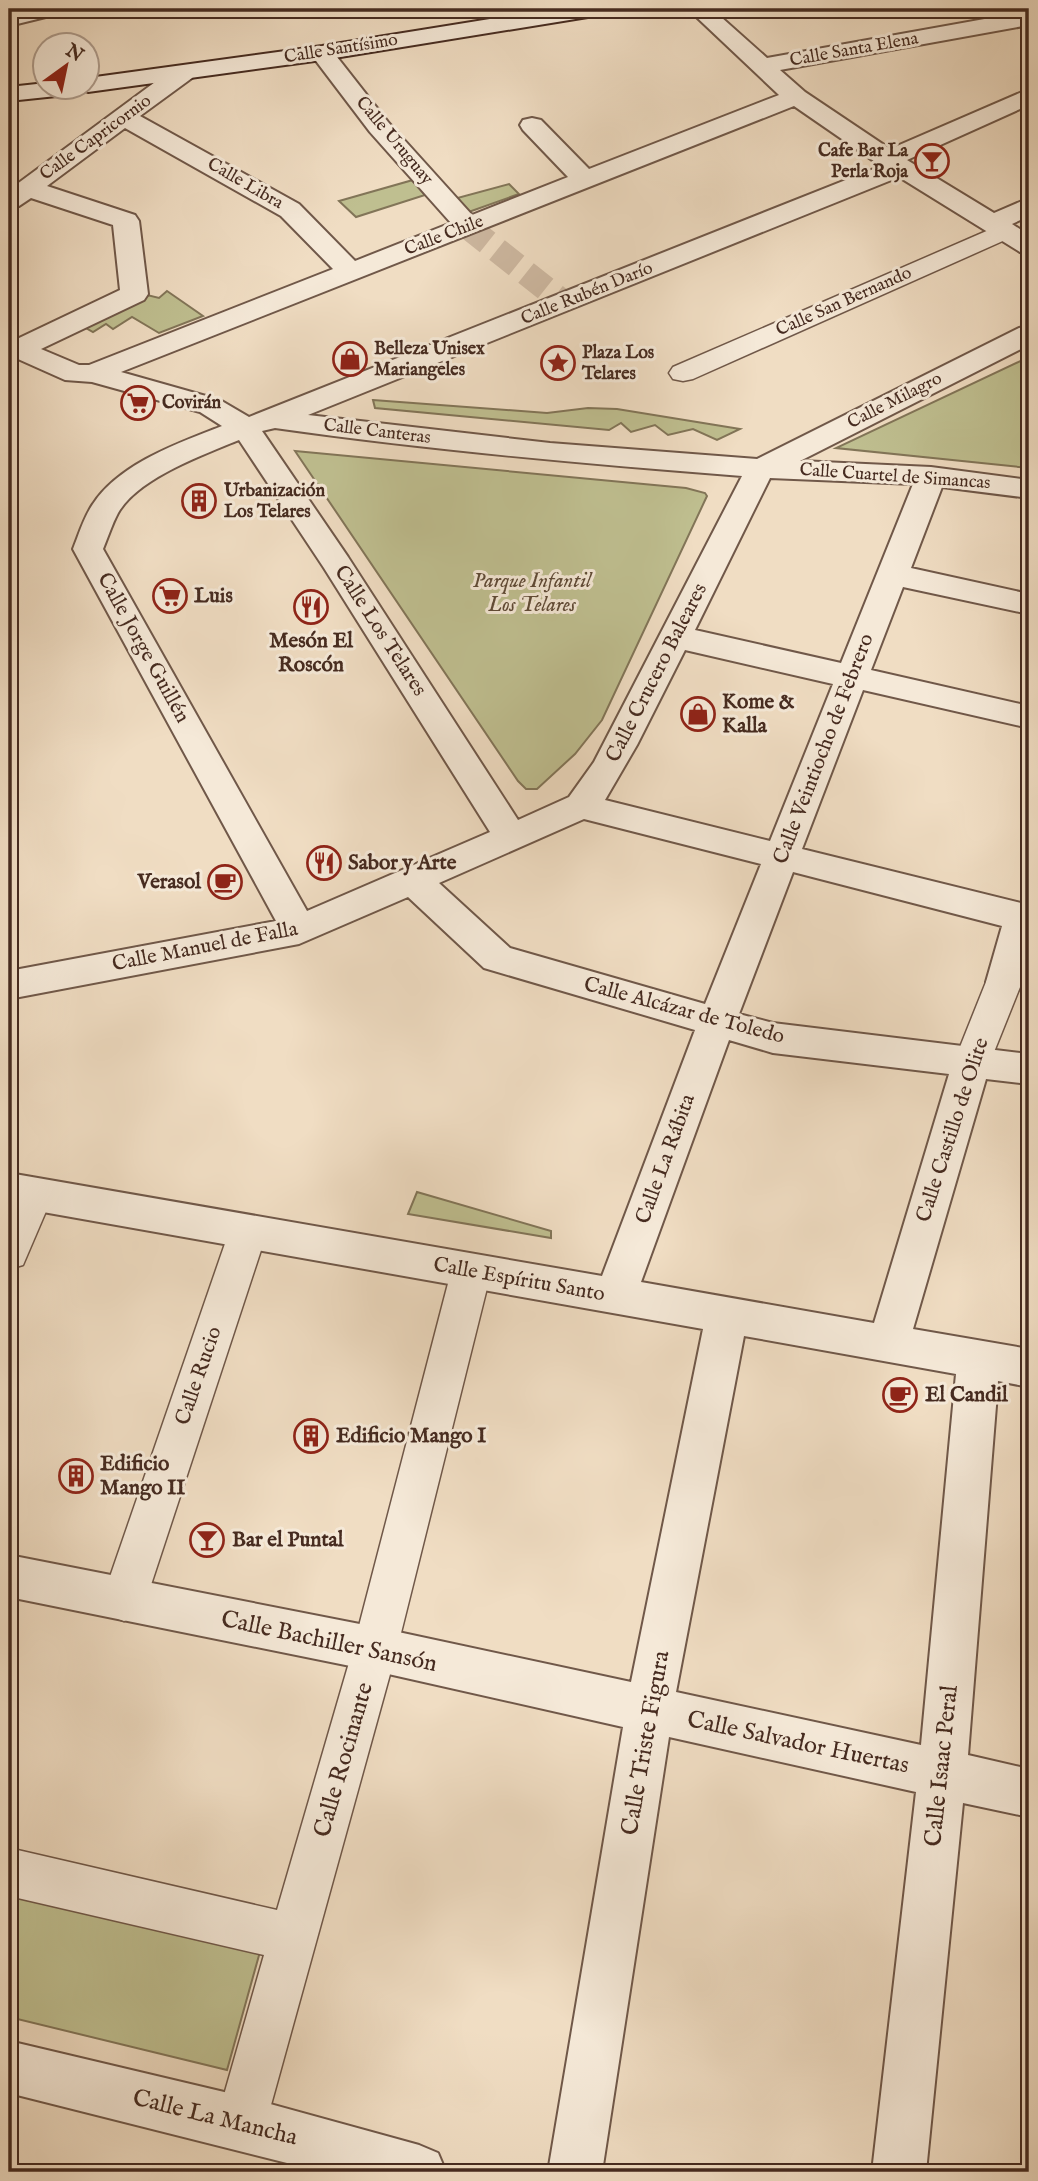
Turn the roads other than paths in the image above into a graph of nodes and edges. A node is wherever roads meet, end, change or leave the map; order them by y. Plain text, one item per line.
1 (50, 9) edge
2 (594, 9) edge
3 (699, 9) edge
4 (1029, 18) edge
5 (9, 19) edge
6 (321, 53) junction
7 (762, 66) junction
8 (183, 73) junction
9 (102, 83) edge
10 (32, 92) edge
11 (9, 94) edge
12 (1029, 96) edge
13 (796, 97) junction
14 (125, 118) junction
15 (531, 125) dead end
16 (894, 163) junction
17 (586, 181) junction
18 (18, 195) edge
19 (1029, 206) edge
20 (468, 227) junction
21 (999, 227) junction
22 (1029, 246) edge
23 (351, 272) junction
24 (1029, 334) edge
25 (13, 347) edge
26 (93, 373) junction
27 (683, 373) dead end
28 (340, 393) junction
29 (259, 423) junction
30 (344, 429) junction
31 (761, 468) junction
32 (931, 476) junction
33 (1029, 489) edge
34 (892, 574) junction
35 (1029, 604) edge
36 (677, 637) junction
37 (852, 677) junction
38 (1029, 717) edge
39 (581, 806) junction
40 (511, 837) junction
41 (782, 856) junction
42 (413, 880) junction
43 (1026, 918) edge
44 (299, 930) junction
45 (1004, 982) joint
46 (9, 985) edge
47 (717, 1022) junction
48 (972, 1062) junction
49 (1029, 1069) edge
50 (21, 1192) edge
51 (248, 1232) junction
52 (9, 1253) edge
53 (471, 1272) junction
54 (615, 1297) junction
55 (727, 1315) junction
56 (888, 1344) junction
57 (979, 1359) junction
58 (1029, 1368) edge
59 (9, 1576) edge
60 (124, 1600) junction
61 (375, 1649) junction
62 (649, 1711) junction
63 (942, 1775) junction
64 (1029, 1793) edge
65 (9, 1872) edge
66 (293, 1938) junction
67 (9, 2067) edge
68 (241, 2123) junction
69 (419, 2172) edge
70 (575, 2172) edge
71 (899, 2172) edge

1 - 5 street
2 - 6 street, Calle Santísimo
3 - 7 street
4 - 7 street, Calle Santa Elena
6 - 8 street, Calle Santísimo
6 - 20 street, Calle Uruguay
7 - 13 street
8 - 9 street, Calle Santísimo
8 - 14 street, Calle Capricornio
10 - 11 street
12 - 16 street, Calle Rubén Darío
13 - 16 street
13 - 17 street, Calle Chile
14 - 18 street, Calle Capricornio
14 - 23 street, Calle Libra
15 - 17 street
16 - 21 street
16 - 28 street, Calle Rubén Darío
17 - 20 street, Calle Chile
18 - 25 street
19 - 21 street, Calle San Bernando
20 - 23 street, Calle Chile
21 - 22 street
21 - 27 street, Calle San Bernando
23 - 26 street, Calle Chile
24 - 31 street, Calle Milagro
25 - 26 street, Calle Canteras
26 - 29 street, Calle Canteras
28 - 29 street, Calle Rubén Darío
28 - 30 street
29 - 30 street, Calle Canteras
29 - 40 street, Calle Los Telares
29 - 44 street, Calle Jorge Guillén
30 - 31 street, Calle Canteras
31 - 32 street, Calle Cuartel de Simancas
31 - 36 street, Calle Crucero Baleares
32 - 33 street, Calle Cuartel de Simancas
32 - 34 street, Calle Veintiocho de Febrero
34 - 35 street
34 - 37 street, Calle Veintiocho de Febrero
36 - 37 street
36 - 39 street, Calle Crucero Baleares
37 - 38 street
37 - 41 street, Calle Veintiocho de Febrero
39 - 40 street, Calle Crucero Baleares
39 - 41 street
40 - 42 street, Calle Manuel de Falla
41 - 43 street
41 - 47 street, Calle Veintiocho de Febrero
42 - 44 street, Calle Manuel de Falla
42 - 47 street, Calle Alcázar de Toledo
43 - 45 street, Calle Castillo de Olite
44 - 46 street, Calle Manuel de Falla
45 - 48 street, Calle Castillo de Olite
47 - 48 street, Calle Alcázar de Toledo
47 - 54 street, Calle La Rábita
48 - 49 street, Calle Alcázar de Toledo
48 - 56 street, Calle Castillo de Olite
50 - 51 street, Calle Espíritu Santo
50 - 52 street
51 - 53 street, Calle Espíritu Santo
51 - 60 street, Calle Rucio
53 - 54 street, Calle Espíritu Santo
53 - 61 street, Calle Rocinante
54 - 55 street, Calle Espíritu Santo
55 - 56 street, Calle Espíritu Santo
55 - 62 street, Calle Triste Figura
56 - 57 street, Calle Espíritu Santo
57 - 58 street, Calle Espíritu Santo
57 - 63 street, Calle Isaac Peral
59 - 60 street, Calle Bachiller Sansón
60 - 61 street, Calle Bachiller Sansón
61 - 62 street, Calle Bachiller Sansón
61 - 66 street, Calle Rocinante
62 - 63 street, Calle Salvador Huertas
62 - 70 street, Calle Triste Figura
63 - 64 street, Calle Salvador Huertas
63 - 71 street, Calle Isaac Peral
65 - 66 street
66 - 68 street, Calle Rocinante
67 - 68 street, Calle La Mancha
68 - 69 street, Calle La Mancha

